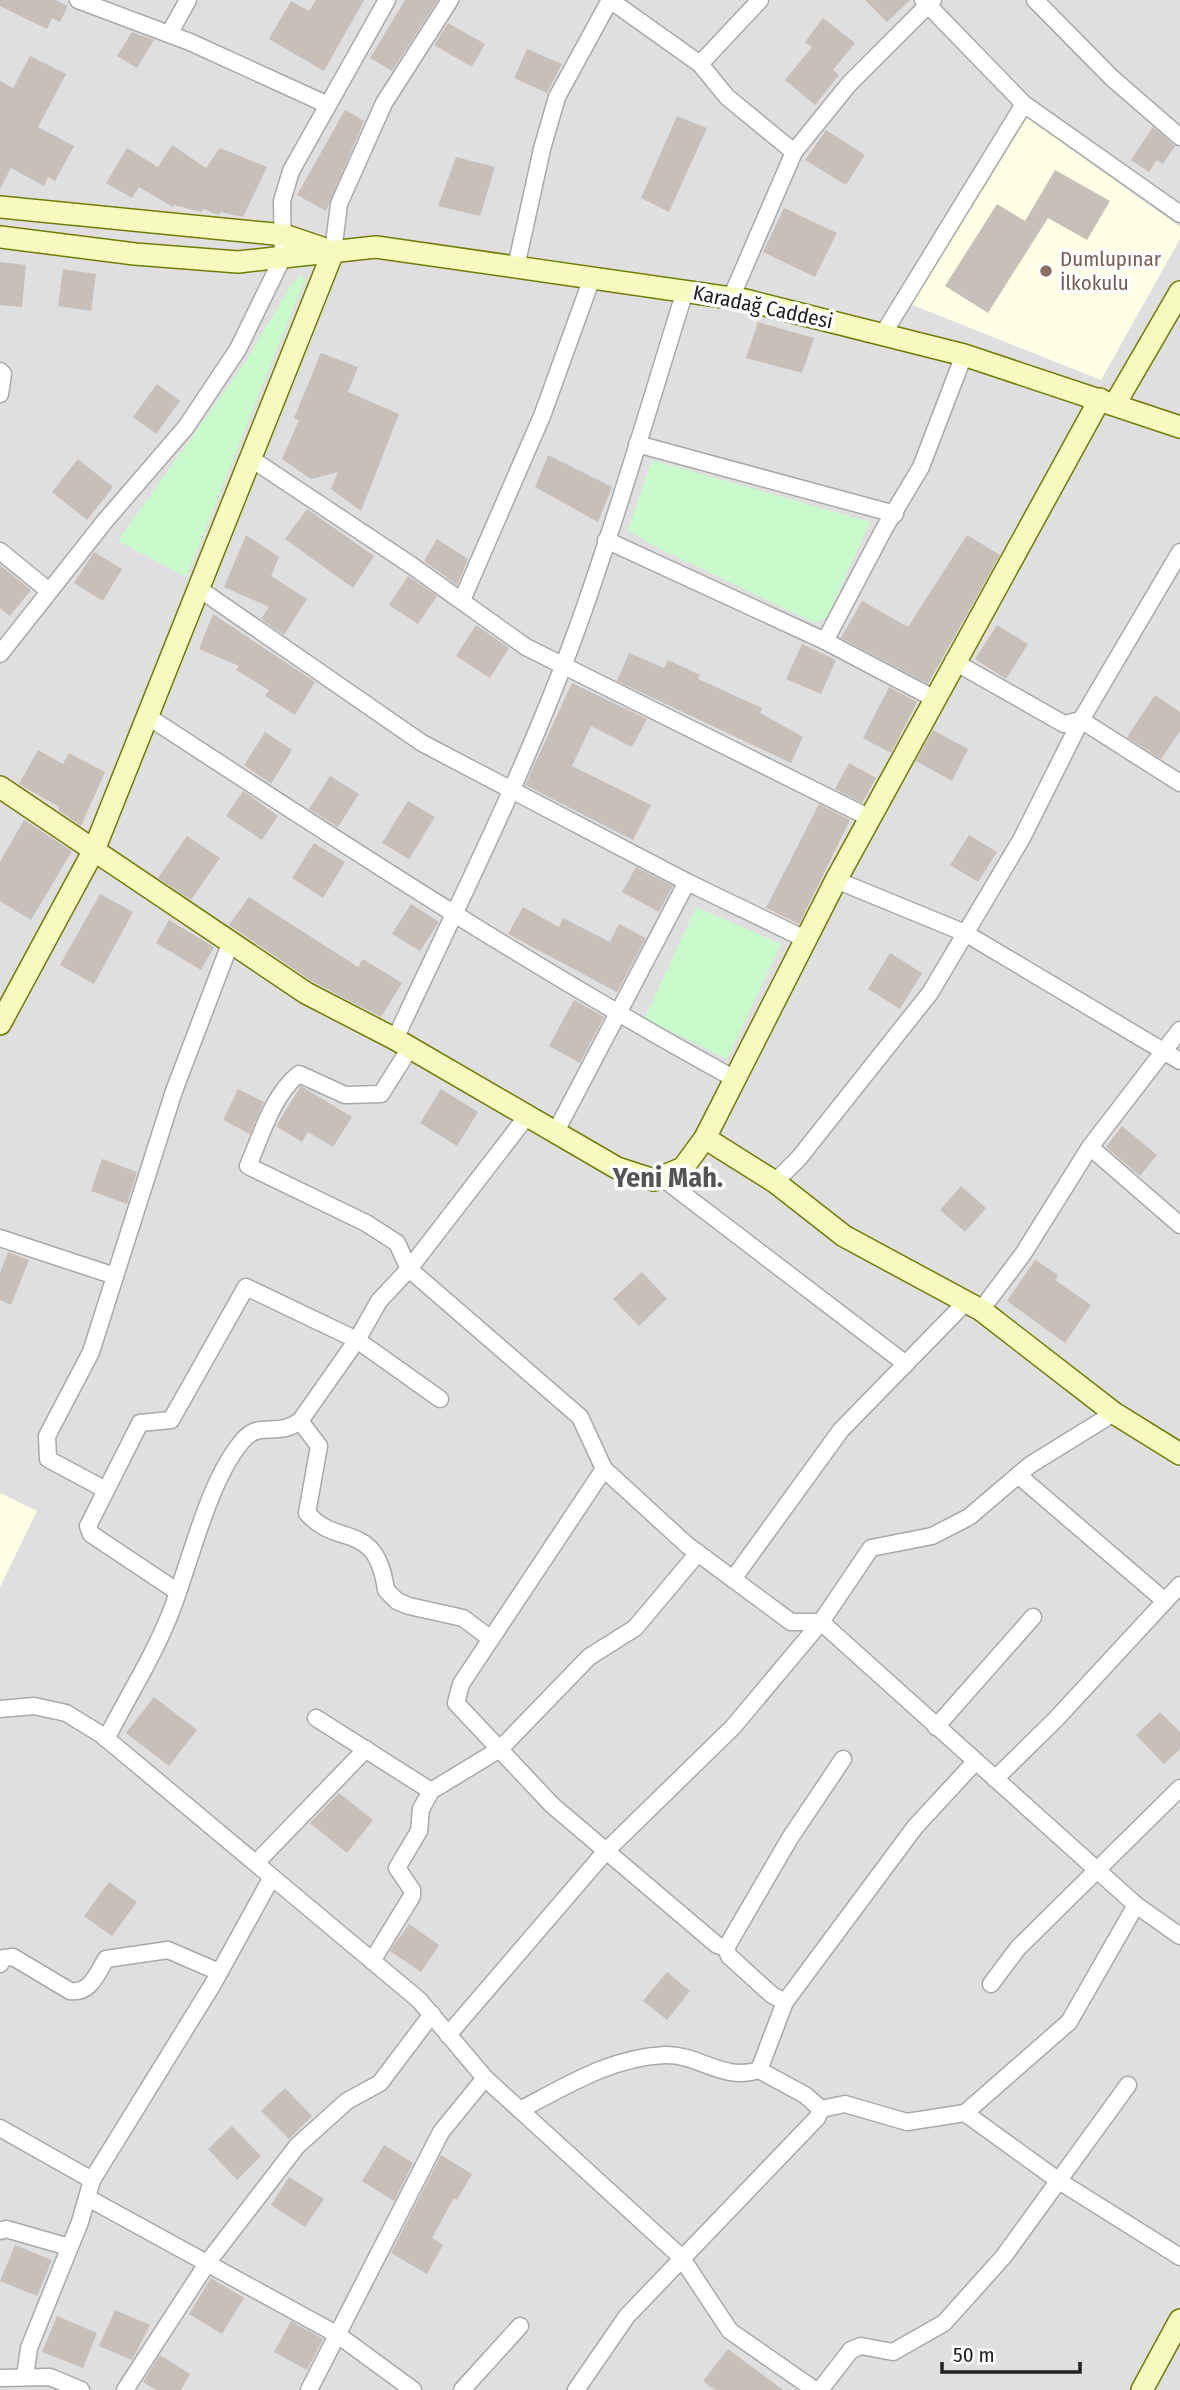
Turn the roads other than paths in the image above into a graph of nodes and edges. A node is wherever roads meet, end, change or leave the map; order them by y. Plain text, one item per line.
1 (78, 0) edge
2 (188, 0) edge
3 (387, 0) edge
4 (450, 0) edge
5 (610, 0) edge
6 (760, 0) edge
7 (1035, 0) edge
8 (928, 2) edge
9 (169, 34) junction
10 (700, 64) junction
11 (1024, 104) junction
12 (328, 105) junction
13 (1180, 137) edge
14 (794, 152) junction
15 (0, 207) edge
16 (1180, 214) edge
17 (284, 235) junction
18 (0, 237) edge
19 (333, 252) junction
20 (283, 257) junction
21 (516, 267) junction
22 (593, 278) junction
23 (685, 291) junction
24 (1180, 292) edge
25 (731, 298) junction
26 (883, 334) junction
27 (964, 355) junction
28 (0, 372) edge
29 (0, 394) edge
30 (1107, 402) junction
31 (1180, 427) edge
32 (637, 444) junction
33 (250, 457) junction
34 (895, 514) junction
35 (606, 540) junction
36 (0, 551) edge
37 (1180, 552) edge
38 (198, 588) junction
39 (49, 591) junction
40 (462, 600) junction
41 (825, 641) junction
42 (0, 654) edge
43 (953, 661) junction
44 (561, 667) junction
45 (935, 699) junction
46 (146, 716) junction
47 (1081, 720) junction
48 (1180, 783) edge
49 (0, 787) edge
50 (510, 791) junction
51 (870, 817) junction
52 (94, 850) junction
53 (836, 880) junction
54 (687, 883) junction
55 (453, 915) junction
56 (965, 933) junction
57 (806, 939) junction
58 (230, 944) junction
59 (619, 1015) junction
60 (2, 1016) edge
61 (1180, 1030) edge
62 (403, 1044) junction
63 (1164, 1051) junction
64 (1180, 1061) edge
65 (735, 1079) junction
66 (527, 1116) junction
67 (555, 1133) junction
68 (705, 1138) junction
69 (1090, 1147) junction
70 (661, 1177) junction
71 (775, 1182) junction
72 (1180, 1225) edge
73 (0, 1238) edge
74 (409, 1269) junction
75 (115, 1276) junction
76 (974, 1306) junction
77 (357, 1340) junction
78 (906, 1364) junction
79 (440, 1399) dead end
80 (1114, 1413) junction
81 (300, 1421) junction
82 (1180, 1454) edge
83 (604, 1469) junction
84 (1018, 1475) junction
85 (104, 1489) junction
86 (698, 1553) junction
87 (733, 1579) junction
88 (1180, 1585) edge
89 (178, 1592) junction
90 (1165, 1601) junction
91 (1033, 1617) dead end
92 (821, 1622) junction
93 (491, 1639) junction
94 (0, 1709) edge
95 (316, 1718) dead end
96 (936, 1727) junction
97 (106, 1739) junction
98 (366, 1749) junction
99 (500, 1749) junction
100 (843, 1759) dead end
101 (975, 1762) junction
102 (995, 1779) junction
103 (1180, 1788) edge
104 (431, 1791) junction
105 (606, 1851) junction
106 (256, 1863) junction
107 (1098, 1871) junction
108 (271, 1877) junction
109 (1136, 1905) junction
110 (1180, 1936) edge
111 (726, 1948) junction
112 (372, 1961) junction
113 (0, 1964) edge
114 (219, 1972) junction
115 (990, 1984) dead end
116 (785, 2002) junction
117 (432, 2014) junction
118 (449, 2035) junction
119 (759, 2070) junction
120 (485, 2077) junction
121 (1128, 2085) dead end
122 (821, 2109) junction
123 (520, 2110) junction
124 (965, 2113) junction
125 (0, 2127) edge
126 (92, 2180) junction
127 (1059, 2181) junction
128 (88, 2198) junction
129 (0, 2231) edge
130 (69, 2247) junction
131 (681, 2257) junction
132 (1180, 2257) edge
133 (208, 2262) junction
134 (1180, 2320) edge
135 (520, 2326) dead end
136 (338, 2335) junction
137 (25, 2376) junction
138 (0, 2378) edge
139 (791, 2383) edge
140 (82, 2390) edge
141 (125, 2390) edge
142 (309, 2390) edge
143 (413, 2390) edge
144 (462, 2390) edge
145 (576, 2390) edge
146 (817, 2390) edge
147 (1142, 2390) edge

1 - 9 street
2 - 9 street
3 - 12 street
4 - 19 street
5 - 10 street
5 - 21 street
6 - 10 street
7 - 13 street
8 - 11 street
8 - 14 street
9 - 12 street
10 - 14 street
11 - 16 street
11 - 26 street
12 - 17 street
14 - 25 street
15 - 17 street
17 - 19 street
17 - 20 street
18 - 20 street, Karadağ Caddesi
19 - 20 street, Karadağ Caddesi
19 - 21 street, Karadağ Caddesi
19 - 33 street
20 - 39 street
21 - 22 street, Karadağ Caddesi
22 - 23 street, Karadağ Caddesi
22 - 40 street
23 - 25 street, Karadağ Caddesi
23 - 32 street
24 - 30 street
25 - 26 street, Karadağ Caddesi
26 - 27 street, Karadağ Caddesi
27 - 30 street, Karadağ Caddesi
27 - 34 street
28 - 29 street
30 - 31 street, Karadağ Caddesi
30 - 43 street
32 - 34 street
32 - 35 street
33 - 38 street
33 - 40 street
34 - 41 street
35 - 41 street
35 - 44 street
36 - 39 street
37 - 47 street
38 - 46 street
38 - 50 street
39 - 42 street
40 - 44 street
41 - 45 street
43 - 45 street
43 - 47 street
44 - 50 street
44 - 51 street
45 - 51 street
46 - 52 street
46 - 55 street
47 - 48 street
47 - 56 street
49 - 52 street
50 - 54 street
50 - 55 street
51 - 53 street
52 - 58 street
52 - 60 street
53 - 56 street
53 - 57 street
54 - 57 street
54 - 59 street
55 - 59 street
55 - 62 street
56 - 63 street
56 - 71 street
57 - 65 street
58 - 62 street
58 - 75 street
59 - 65 street
59 - 67 street
61 - 63 street
62 - 66 street
62 - 74 street
63 - 64 street
63 - 69 street
65 - 68 street
66 - 67 street
66 - 74 street
67 - 70 street
68 - 70 street
68 - 71 street
69 - 72 street
69 - 76 street
70 - 78 street
71 - 76 street
73 - 75 street
74 - 77 street
74 - 83 street
75 - 85 street
76 - 78 street
76 - 80 street
77 - 79 street
77 - 81 street
77 - 85 street
78 - 87 street
80 - 82 street
80 - 84 street
81 - 89 street
81 - 93 street
83 - 86 street
83 - 93 street
84 - 90 street
84 - 92 street
85 - 89 street
86 - 87 street
86 - 99 street
87 - 92 street
88 - 90 street
89 - 97 street
90 - 102 street
91 - 96 street
92 - 96 street
92 - 105 street
93 - 99 street
94 - 97 street
95 - 98 street
96 - 101 street
97 - 106 street
98 - 104 street
98 - 106 street
99 - 104 street
99 - 105 street
100 - 111 street
101 - 102 street
101 - 116 street
102 - 107 street
103 - 107 street
104 - 112 street
105 - 111 street
105 - 118 street
106 - 108 street
107 - 109 street
107 - 115 street
108 - 112 street
108 - 114 street
109 - 110 street
109 - 124 street
111 - 116 street
112 - 117 street
113 - 114 street
114 - 126 street
116 - 119 street
117 - 118 street
117 - 133 street
118 - 120 street
119 - 122 street
119 - 123 street
120 - 123 street
120 - 136 street
121 - 127 street
122 - 124 street
122 - 131 street
123 - 131 street
124 - 127 street
125 - 126 street
126 - 128 street
127 - 132 street
127 - 146 street
128 - 130 street
128 - 133 street
129 - 130 street
130 - 137 street
131 - 139 street
131 - 145 street
133 - 136 street
133 - 141 street
134 - 147 street
135 - 144 street
136 - 142 street
136 - 143 street
137 - 138 street
137 - 140 street
139 - 146 street

